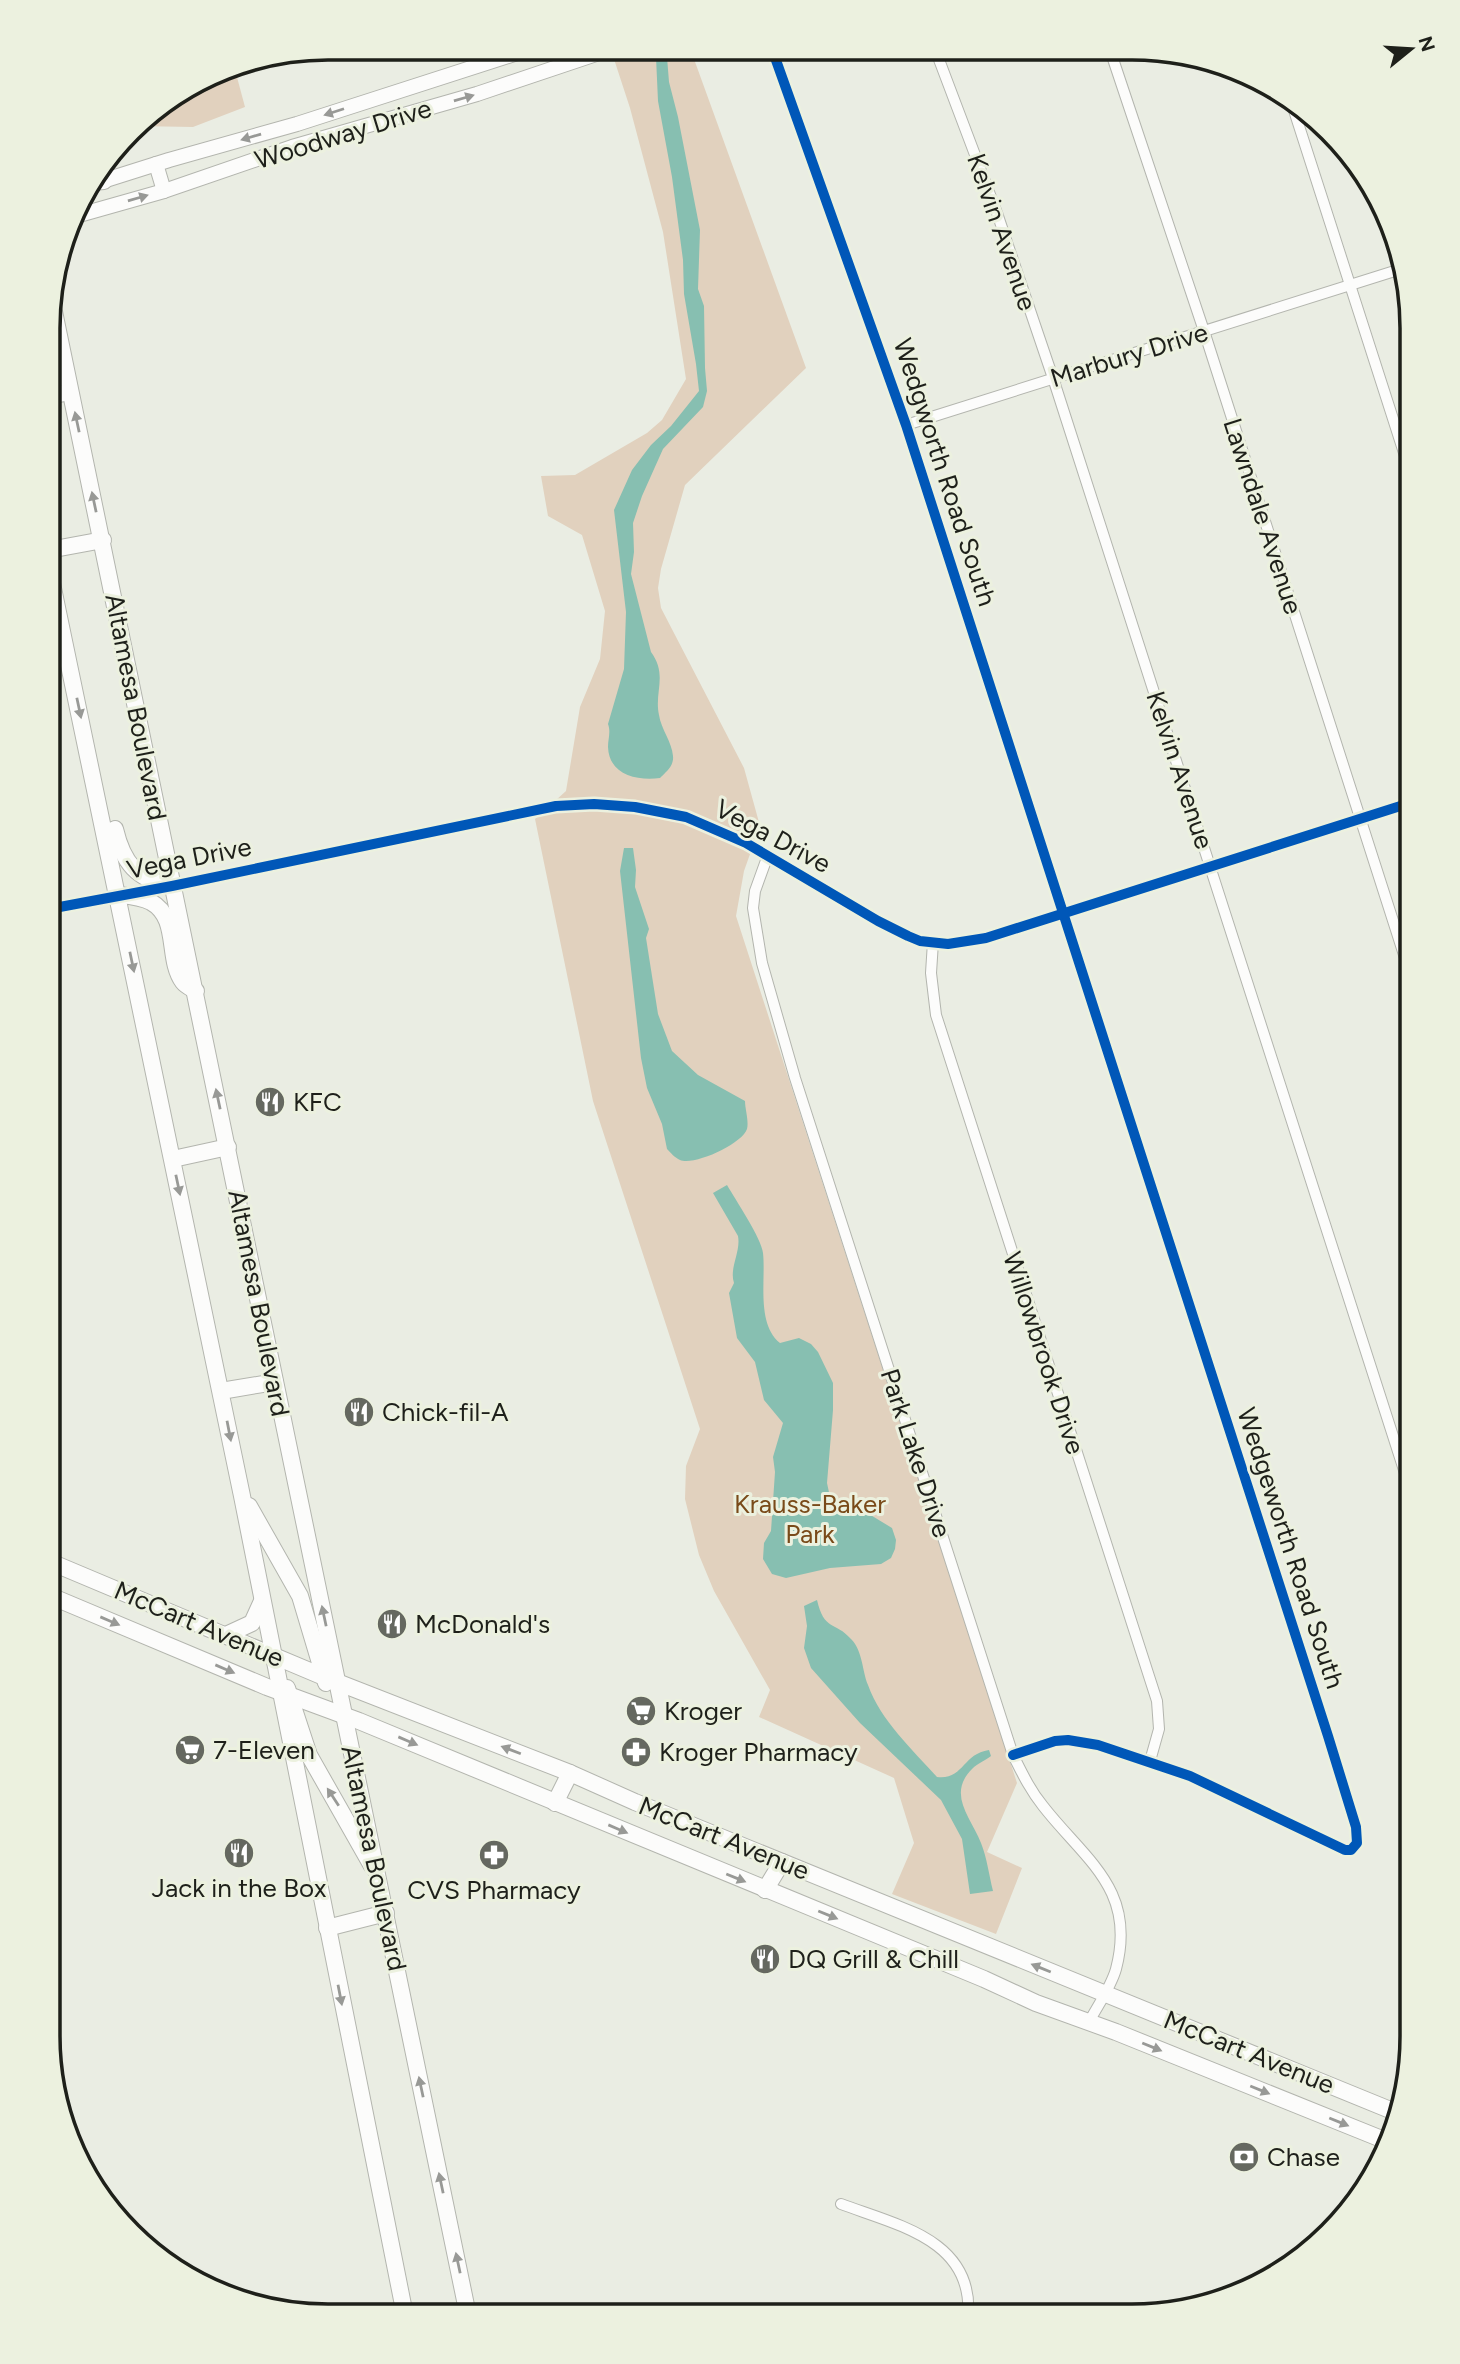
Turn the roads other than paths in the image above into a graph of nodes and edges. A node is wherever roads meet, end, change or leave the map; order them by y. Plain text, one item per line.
1 (496, 60) edge
2 (578, 60) edge
3 (776, 60) edge
4 (939, 60) edge
5 (1113, 60) edge
6 (1296, 115) edge
7 (156, 164) junction
8 (105, 179) edge
9 (164, 191) junction
10 (85, 213) edge
11 (1394, 271) edge
12 (1351, 285) junction
13 (1204, 331) junction
14 (60, 343) edge
15 (1053, 379) junction
16 (70, 392) junction
17 (60, 394) edge
18 (906, 425) junction
19 (1400, 440) edge
20 (103, 540) junction
21 (60, 548) edge
22 (60, 620) edge
23 (93, 775) junction
24 (1400, 806) edge
25 (1360, 819) junction
26 (768, 855) junction
27 (1212, 866) junction
28 (172, 886) junction
29 (118, 895) junction
30 (60, 907) edge
31 (1063, 914) junction
32 (933, 942) junction
33 (1400, 945) edge
34 (196, 991) junction
35 (228, 1147) junction
36 (173, 1159) junction
37 (275, 1382) junction
38 (221, 1391) junction
39 (1400, 1456) edge
40 (242, 1496) junction
41 (60, 1566) edge
42 (263, 1599) junction
43 (60, 1600) edge
44 (226, 1635) junction
45 (273, 1655) junction
46 (331, 1680) junction
47 (285, 1693) junction
48 (345, 1716) junction
49 (1013, 1755) junction
50 (1150, 1761) junction
51 (570, 1773) junction
52 (555, 1803) junction
53 (782, 1862) junction
54 (378, 1878) junction
55 (765, 1890) junction
56 (386, 1913) junction
57 (327, 1928) junction
58 (1104, 1994) junction
59 (1089, 2022) junction
60 (1299, 2072) junction
61 (1289, 2102) junction
62 (1390, 2110) edge
63 (1380, 2139) edge
64 (841, 2204) dead end
65 (403, 2304) edge
66 (466, 2304) edge
67 (967, 2304) edge

1 -> 7 street, Woodway Drive
9 -> 2 street, Woodway Drive
3 - 18 street, Wedgworth Road South
4 - 15 street, Kelvin Avenue
5 - 13 street, Lawndale Avenue
6 - 12 street
7 - 8 street, Woodway Drive
7 - 9 street
10 -> 9 street, Woodway Drive
11 - 12 street, Marbury Drive
12 - 13 street, Marbury Drive
12 - 19 street
13 - 15 street, Marbury Drive
13 - 25 street, Lawndale Avenue
14 - 16 main road, Altamesa Boulevard
15 - 18 street, Marbury Drive
15 - 27 street, Kelvin Avenue
16 - 17 main road
20 -> 16 main road, Altamesa Boulevard
18 - 31 street, Wedgworth Road South
20 - 21 main road
20 - 28 main road, Altamesa Boulevard
22 -> 23 main road, Altamesa Boulevard
23 - 28 main road
23 - 29 main road, Altamesa Boulevard
24 - 25 street, Vega Drive
25 - 27 street, Vega Drive
25 - 33 street, Lawndale Avenue
26 - 28 street, Vega Drive
26 - 32 street, Vega Drive
26 - 49 street, Park Lake Drive
27 - 31 street, Vega Drive
27 - 39 street, Kelvin Avenue
28 - 29 street, Vega Drive
28 - 34 main road, Altamesa Boulevard
29 - 30 street, Vega Drive
29 - 34 main road
29 -> 36 main road, Altamesa Boulevard
31 - 32 street, Vega Drive
31 - 50 street, Wedgeworth Road South
32 - 50 street, Willowbrook Drive
35 -> 34 main road, Altamesa Boulevard
35 - 36 main road
35 - 37 main road, Altamesa Boulevard
36 -> 38 main road, Altamesa Boulevard
37 - 38 main road
46 -> 37 main road, Altamesa Boulevard
38 -> 40 main road, Altamesa Boulevard
40 - 42 main road, Altamesa Boulevard
40 - 46 main road
41 - 44 main road, McCart Avenue
42 - 44 main road
42 - 45 main road, Altamesa Boulevard
43 -> 47 main road, McCart Avenue
44 - 45 main road, McCart Avenue
45 - 46 main road, McCart Avenue
45 - 47 main road, Altamesa Boulevard
46 - 48 main road, Altamesa Boulevard
51 -> 46 main road, McCart Avenue
47 - 48 main road, McCart Avenue
54 -> 47 main road
47 - 57 main road
48 -> 52 main road, McCart Avenue
48 - 54 main road, Altamesa Boulevard
49 - 50 street, Wedgeworth Road South
49 - 58 street, Park Lake Drive
51 - 52 main road
51 - 53 main road, McCart Avenue
52 -> 55 main road, McCart Avenue
53 - 55 main road
58 -> 53 main road, McCart Avenue
54 - 56 main road, Altamesa Boulevard
55 -> 59 main road, McCart Avenue
56 - 57 main road
66 -> 56 main road, Altamesa Boulevard
57 -> 65 main road
58 - 59 street, Park Lake Drive
58 - 60 main road, McCart Avenue
59 -> 61 main road, McCart Avenue
60 - 61 main road
60 - 62 main road, McCart Avenue
61 -> 63 main road, McCart Avenue
64 - 67 street

